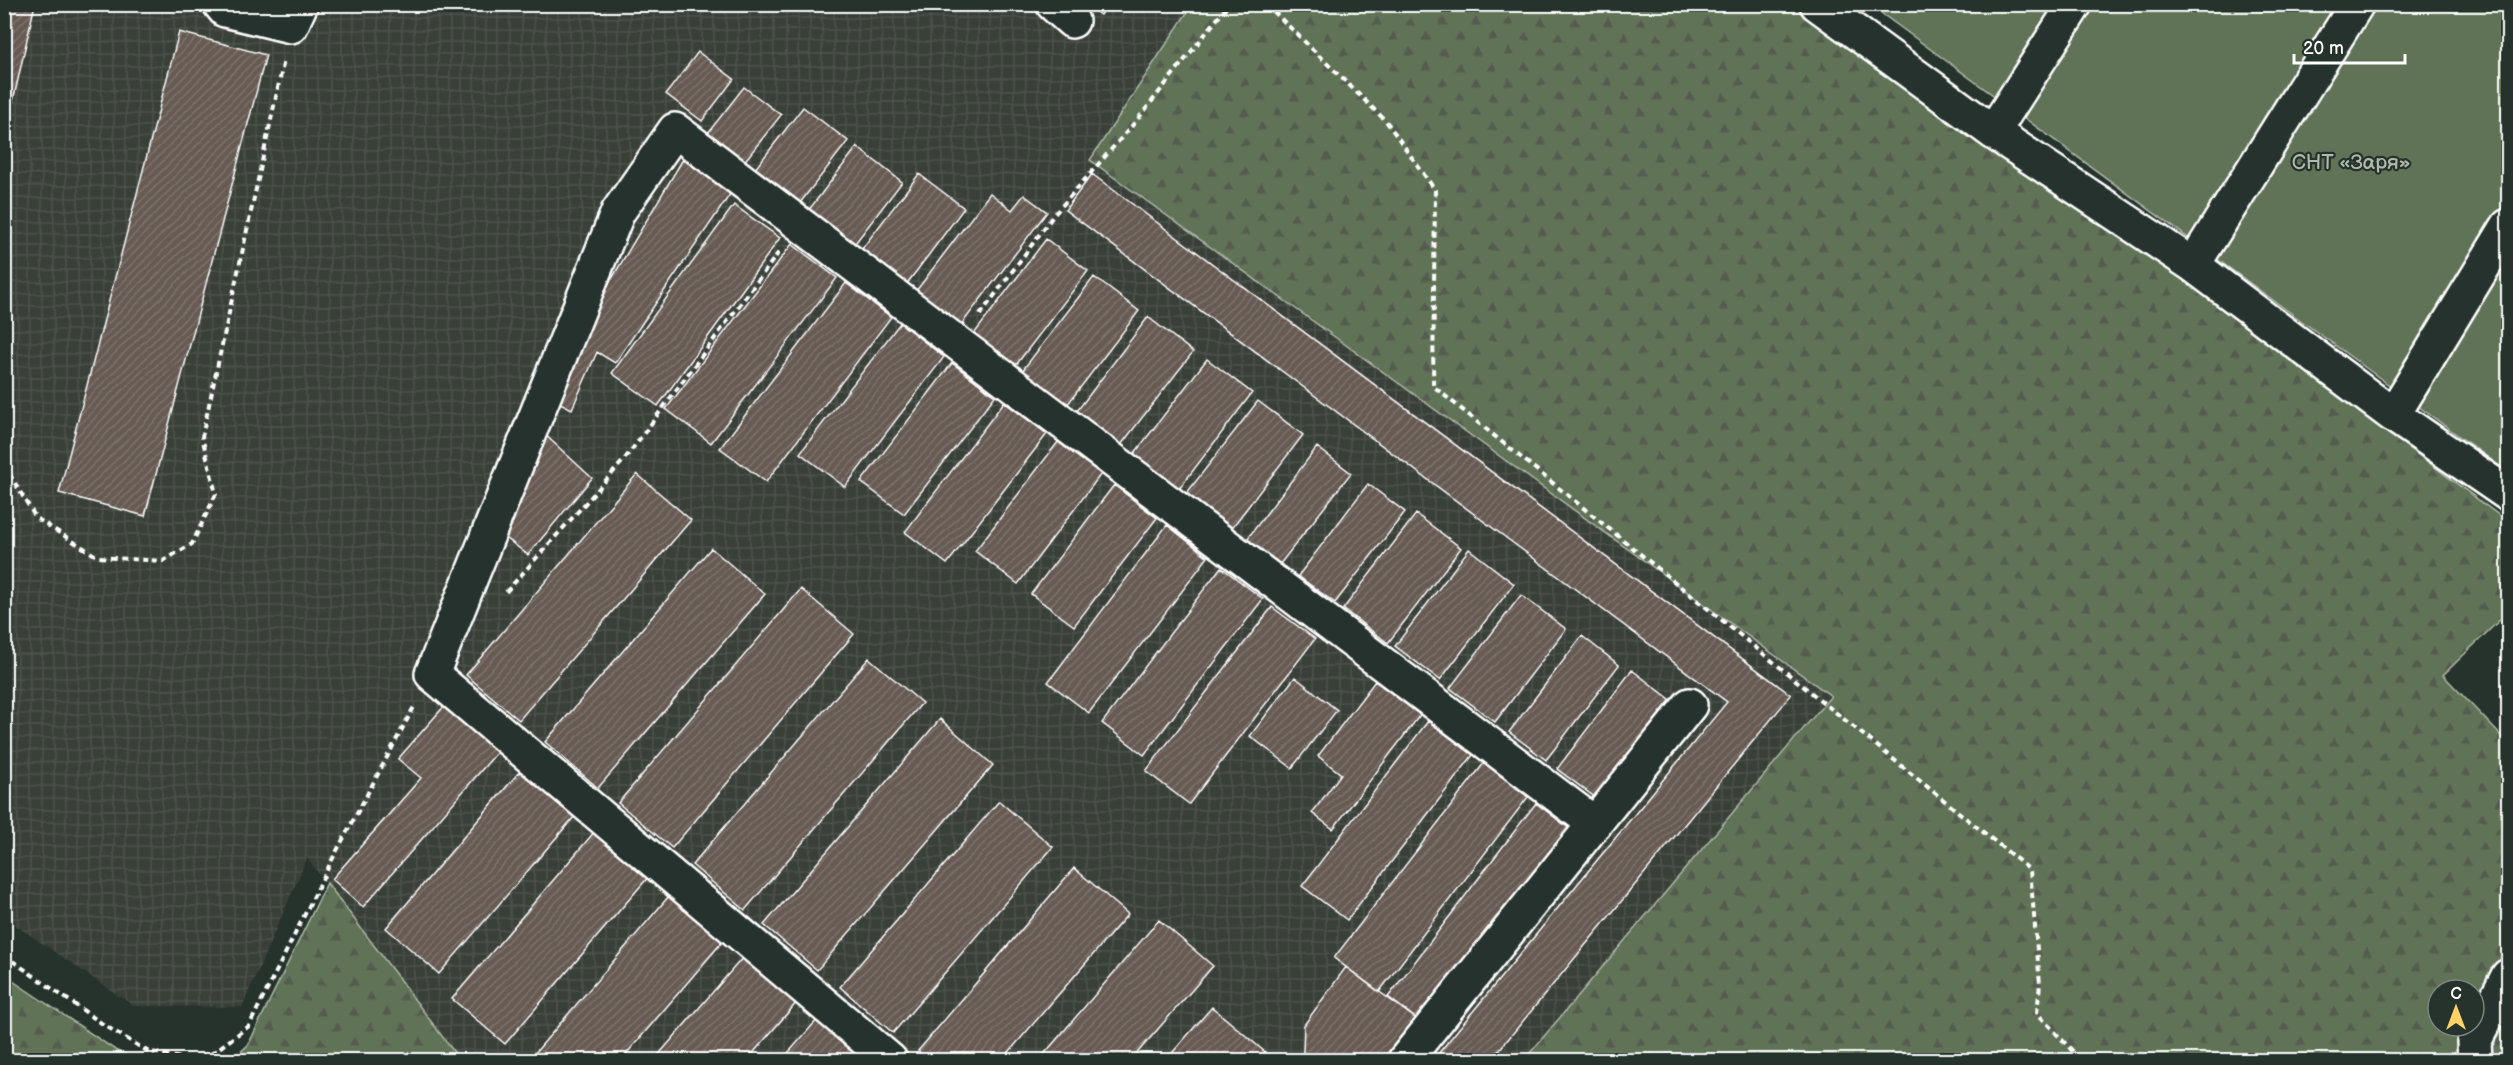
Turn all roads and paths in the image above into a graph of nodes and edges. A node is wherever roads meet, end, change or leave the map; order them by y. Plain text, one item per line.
1 (220, 4) edge
2 (1229, 4) edge
3 (1266, 4) edge
4 (1817, 4) edge
5 (2075, 4) edge
6 (2357, 4) edge
7 (296, 15) edge
8 (1993, 132) junction
9 (800, 224) junction
10 (2508, 226) edge
11 (2193, 265) junction
12 (959, 344) junction
13 (2393, 415) junction
14 (4, 465) edge
15 (2508, 494) edge
16 (504, 594) dead end
17 (432, 674) junction
18 (1690, 705) dead end
19 (1595, 824) junction
20 (4, 955) edge
21 (2508, 976) edge
22 (191, 1060) edge
23 (203, 1060) edge
24 (890, 1060) edge
25 (1405, 1060) edge
26 (2081, 1060) edge
27 (2475, 1060) edge

1 - 7 lane
2 - 12 path
3 - 26 path
4 - 8 lane
5 - 8 lane
6 - 11 lane
7 - 14 path
8 - 11 lane
9 - 12 lane
9 - 16 path
9 - 17 lane
10 - 13 lane
11 - 13 lane
12 - 19 lane
13 - 15 lane
17 - 23 path
17 - 24 lane
18 - 19 lane
19 - 25 lane
20 - 22 path
21 - 27 lane

